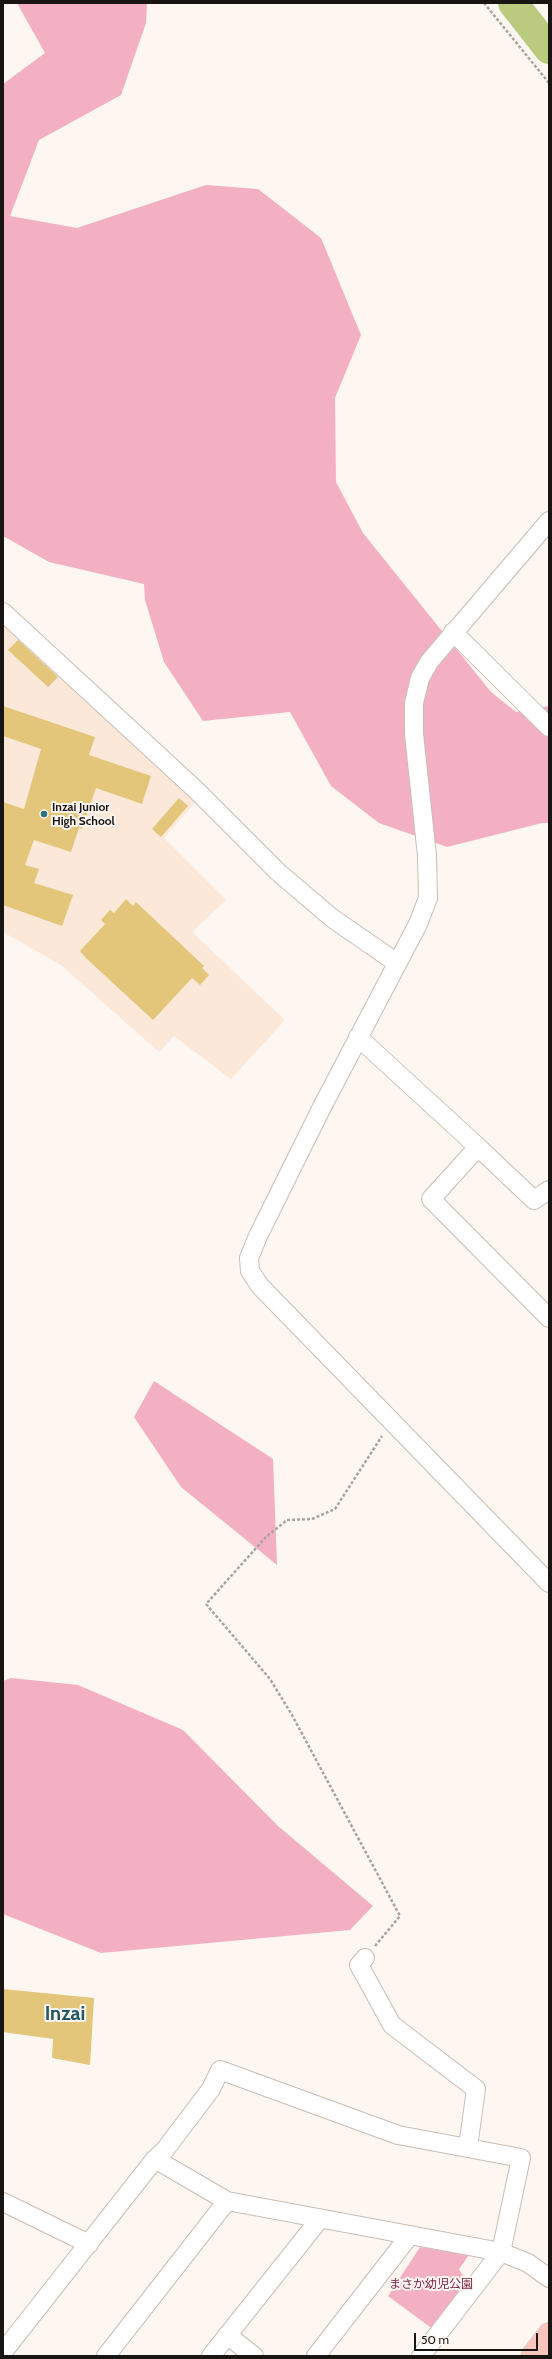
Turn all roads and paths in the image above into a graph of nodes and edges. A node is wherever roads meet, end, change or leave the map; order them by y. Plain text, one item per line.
1 (484, 3) edge
2 (549, 83) edge
3 (549, 521) edge
4 (3, 612) edge
5 (453, 632) junction
6 (549, 727) edge
7 (397, 963) junction
8 (358, 1037) junction
9 (478, 1147) junction
10 (549, 1190) edge
11 (549, 1318) edge
12 (390, 1419) junction
13 (549, 1583) edge
14 (365, 1958) joint
15 (468, 2147) junction
16 (155, 2159) junction
17 (227, 2201) junction
18 (3, 2202) edge
19 (319, 2220) junction
20 (410, 2235) junction
21 (89, 2244) junction
22 (501, 2252) junction
23 (549, 2278) edge
24 (549, 2334) edge
25 (227, 2335) junction
26 (3, 2352) edge
27 (106, 2356) edge
28 (211, 2356) edge
29 (254, 2356) edge
30 (316, 2356) edge
31 (421, 2356) edge
32 (532, 2356) edge

1 - 2 path
3 - 5 street
4 - 7 street
5 - 6 street
5 - 7 street
7 - 8 street
8 - 9 street
8 - 12 street
9 - 10 street
9 - 11 street
12 - 13 street
12 - 14 path
14 - 15 street
15 - 16 street
15 - 22 street
16 - 17 street
16 - 21 street
17 - 19 street
17 - 27 street
18 - 21 street
19 - 20 street
19 - 25 street
20 - 22 street
20 - 30 street
21 - 26 street
22 - 23 street
22 - 31 street
24 - 32 main road
25 - 28 street
25 - 29 street

